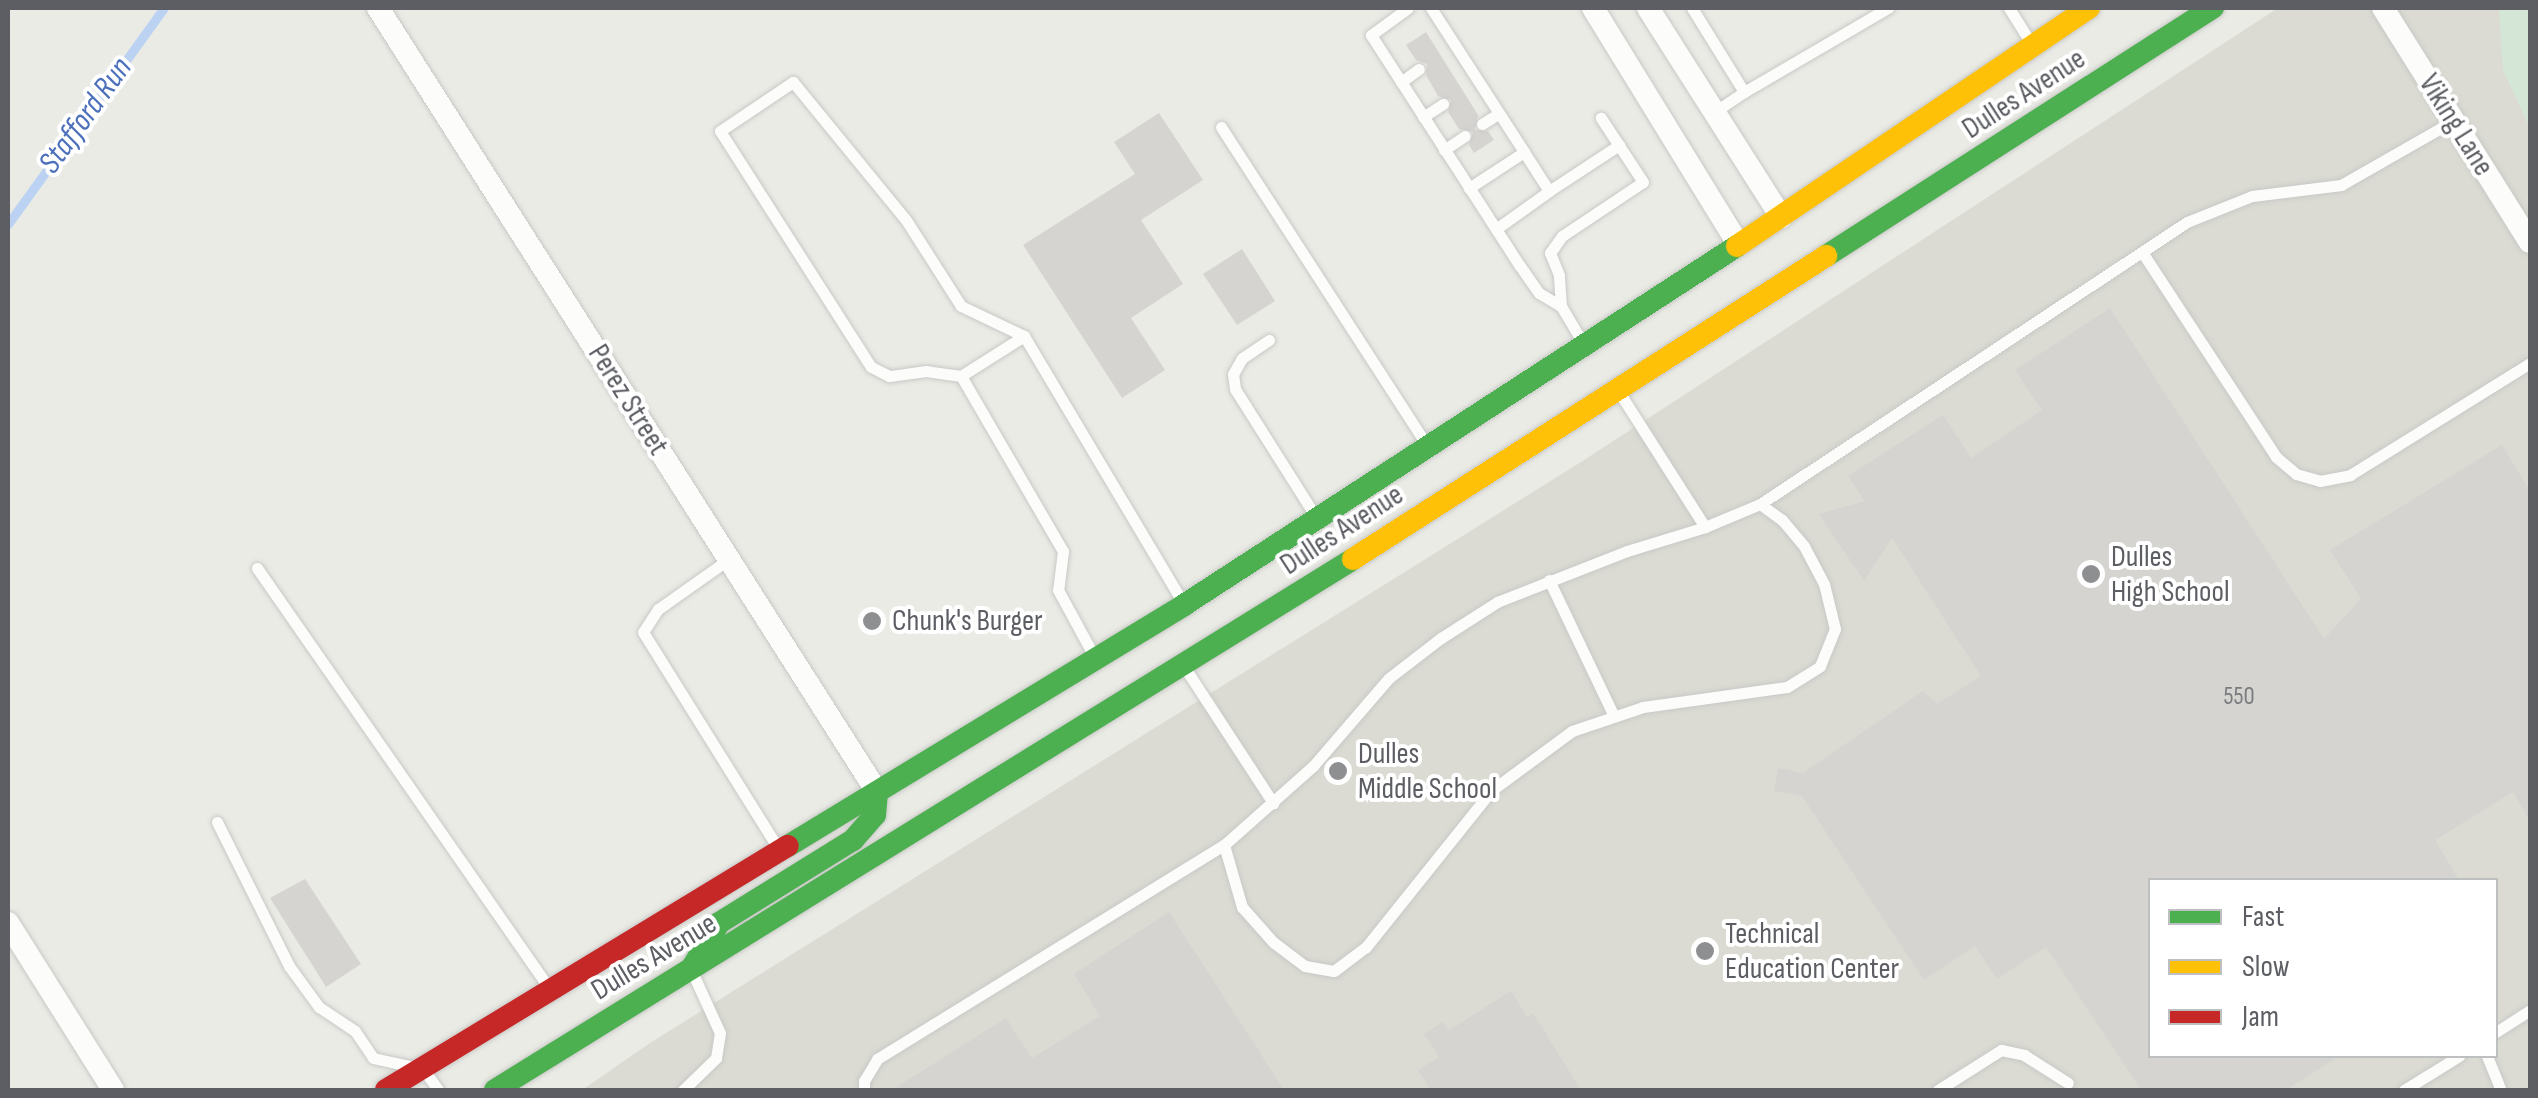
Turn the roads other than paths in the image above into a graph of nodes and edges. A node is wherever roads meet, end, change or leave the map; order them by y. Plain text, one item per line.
1 (378, 8) edge
2 (1408, 8) edge
3 (1431, 8) edge
4 (1593, 8) edge
5 (1648, 8) edge
6 (1692, 8) edge
7 (1888, 8) edge
8 (2009, 8) edge
9 (2090, 8) edge
10 (2213, 8) edge
11 (2383, 8) edge
12 (1454, 44) junction
13 (2032, 45) junction
14 (1440, 54) dead end
15 (1419, 69) dead end
16 (1401, 82) junction
17 (1478, 82) junction
18 (1462, 91) dead end
19 (1744, 92) junction
20 (1444, 104) dead end
21 (1716, 111) junction
22 (1498, 114) junction
23 (1423, 117) junction
24 (1601, 118) dead end
25 (2453, 121) junction
26 (1482, 124) dead end
27 (1222, 127) dead end
28 (1465, 136) dead end
29 (1619, 146) junction
30 (1444, 150) junction
31 (1524, 152) junction
32 (1469, 188) junction
33 (1549, 191) junction
34 (1781, 217) junction
35 (1496, 229) junction
36 (2530, 242) edge
37 (1739, 245) junction
38 (2142, 252) junction
39 (1560, 306) junction
40 (1024, 336) junction
41 (1269, 340) dead end
42 (1583, 344) junction
43 (2530, 363) edge
44 (961, 376) junction
45 (1617, 389) junction
46 (1426, 444) junction
47 (1760, 504) junction
48 (1316, 517) junction
49 (1704, 526) junction
50 (729, 559) junction
51 (257, 568) dead end
52 (1549, 580) junction
53 (1184, 604) junction
54 (1096, 660) junction
55 (1185, 667) junction
56 (1614, 716) junction
57 (877, 792) junction
58 (1273, 803) junction
59 (217, 822) dead end
60 (1224, 845) junction
61 (781, 852) junction
62 (8, 923) edge
63 (691, 970) junction
64 (552, 992) junction
65 (2530, 1010) edge
66 (2498, 1031) edge
67 (2456, 1058) edge
68 (2489, 1058) edge
69 (423, 1069) junction
70 (2068, 1083) dead end
71 (1946, 1088) edge
72 (113, 1090) edge
73 (386, 1090) edge
74 (438, 1090) edge
75 (495, 1090) edge
76 (683, 1090) edge
77 (864, 1090) edge
78 (2404, 1090) edge
79 (2501, 1090) edge

1 - 50 street, Perez Street
2 - 16 lane
3 - 12 lane
4 - 37 street
5 - 21 street
6 - 19 lane
7 - 19 lane
8 - 13 lane
9 - 13 main road, Dulles Avenue
10 - 45 main road, Dulles Avenue
11 - 25 street, Viking Lane
12 - 14 lane
12 - 17 lane
13 - 34 main road, Dulles Avenue
15 - 16 lane
16 - 23 lane
17 - 18 lane
17 - 22 lane
19 - 21 lane
20 - 23 lane
21 - 34 street
22 - 26 lane
22 - 31 lane
23 - 30 lane
24 - 29 lane
25 - 36 street, Viking Lane
25 - 38 lane
27 - 46 lane
28 - 30 lane
29 - 33 lane
29 - 39 lane
30 - 32 lane
31 - 32 lane
31 - 33 lane
32 - 35 lane
33 - 35 lane
34 - 37 main road, Dulles Avenue
35 - 39 lane
37 - 42 main road, Dulles Avenue
38 - 43 lane
38 - 47 lane
39 - 42 lane
40 - 44 lane
40 - 44 lane
40 - 53 lane
41 - 48 lane
42 - 46 main road, Dulles Avenue
44 - 54 lane
45 - 49 lane
45 - 55 main road, Dulles Avenue
46 - 48 main road, Dulles Avenue
47 - 49 lane
47 - 56 lane
48 - 53 main road, Dulles Avenue
49 - 52 lane
50 - 57 street, Perez Street
50 - 61 lane
51 - 64 lane
52 - 56 lane
52 - 58 lane
53 - 54 main road, Dulles Avenue
54 - 57 main road, Dulles Avenue
55 - 58 lane
55 - 63 main road, Dulles Avenue
56 - 60 lane
57 - 61 main road, Dulles Avenue
57 - 63 main road
58 - 60 lane
59 - 69 lane
60 - 77 lane
61 - 64 main road, Dulles Avenue
62 - 72 street
63 - 75 main road, Dulles Avenue
63 - 76 lane
64 - 69 main road, Dulles Avenue
65 - 66 lane
67 - 78 lane
68 - 79 lane
69 - 73 main road, Dulles Avenue
69 - 74 lane
70 - 71 lane

